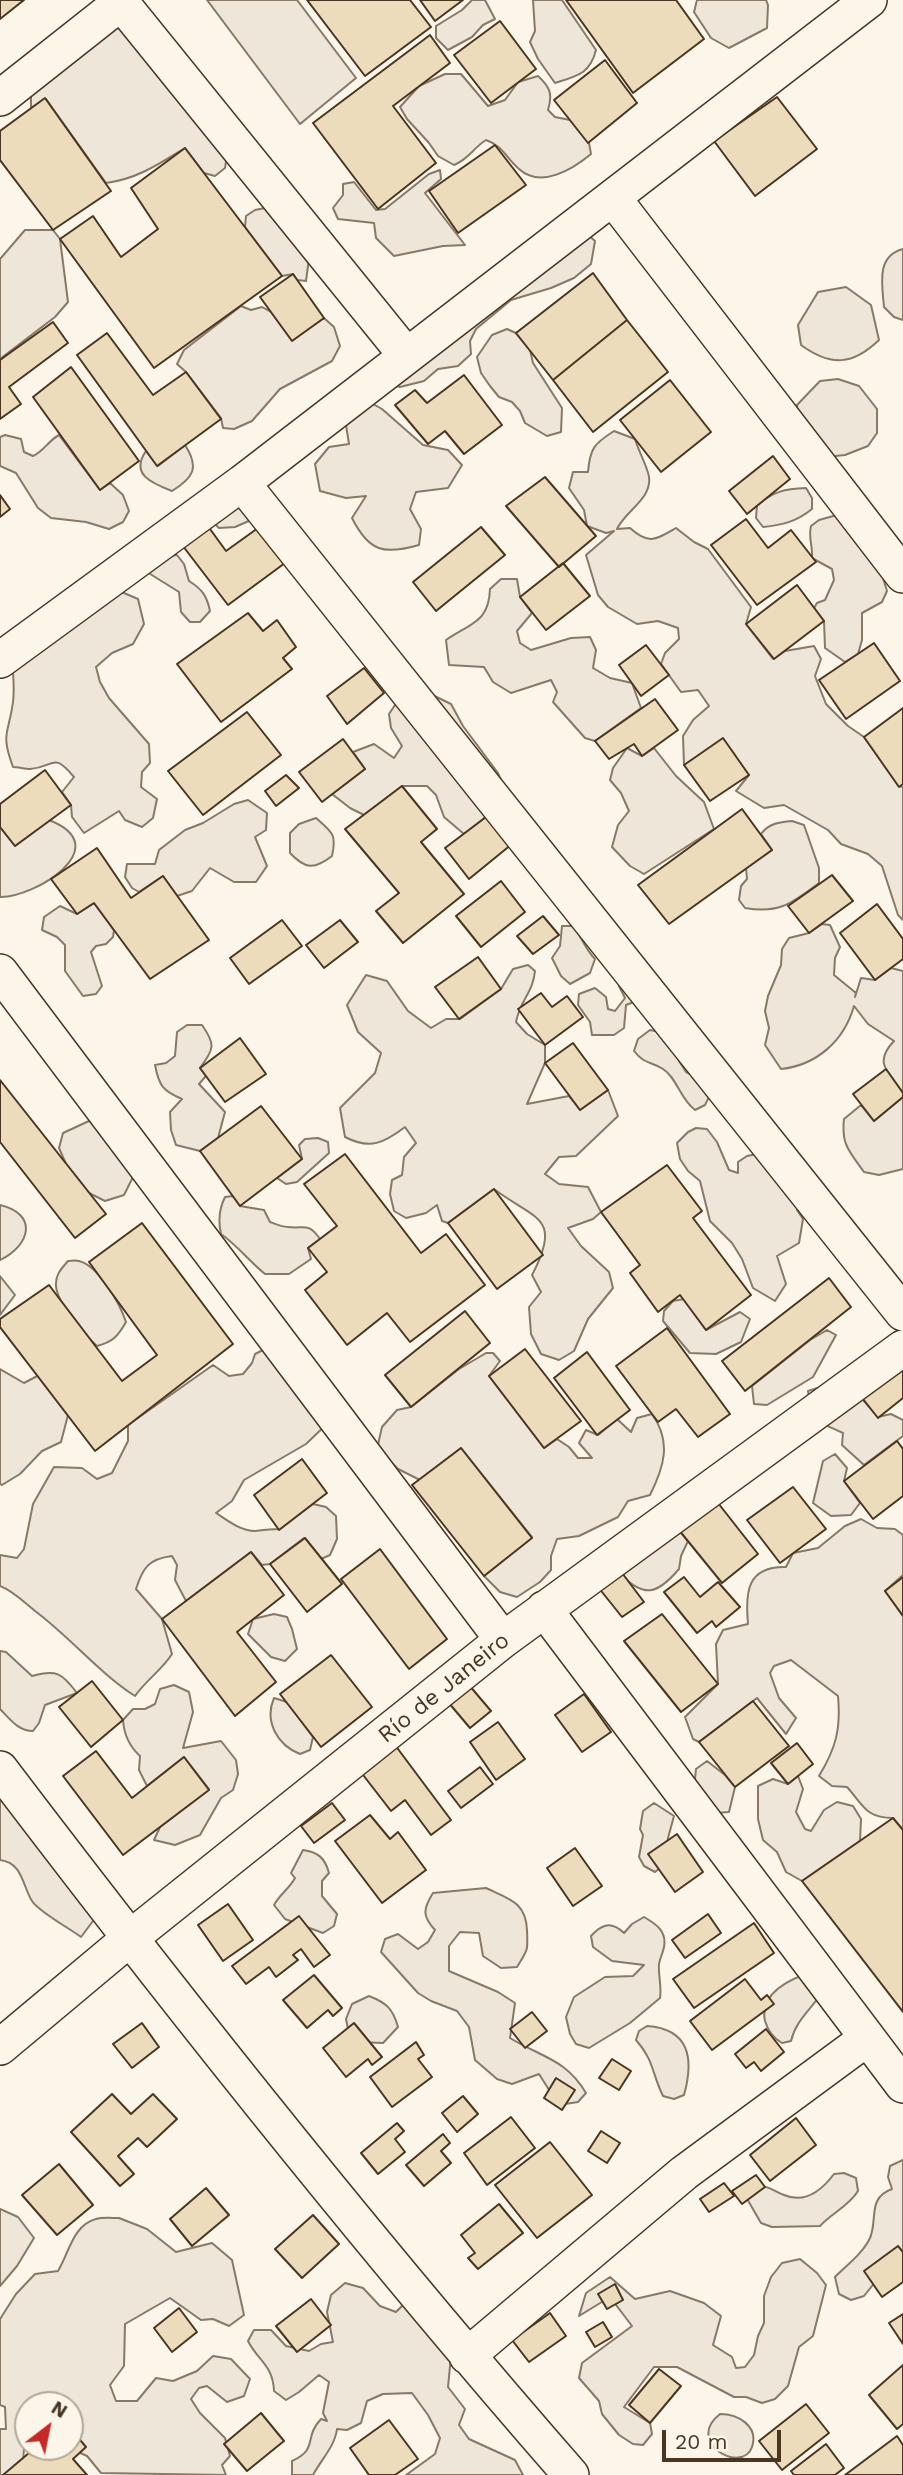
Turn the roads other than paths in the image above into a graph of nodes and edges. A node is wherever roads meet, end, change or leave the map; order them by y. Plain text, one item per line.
1 (869, 0) edge
2 (121, 1) edge
3 (0, 98) edge
4 (613, 198) junction
5 (406, 355) junction
6 (242, 483) junction
7 (903, 575) edge
8 (0, 660) edge
9 (0, 972) edge
10 (903, 1313) edge
11 (903, 1348) edge
12 (544, 1609) junction
13 (503, 1640) junction
14 (0, 1769) edge
15 (130, 1939) junction
16 (866, 2039) junction
17 (0, 2047) edge
18 (903, 2085) edge
19 (467, 2357) junction
20 (571, 2475) edge

1 - 4 street
2 - 3 street
2 - 5 street
4 - 5 street
4 - 7 street
5 - 6 street
6 - 8 street
6 - 10 street
9 - 13 street
11 - 12 street, Río de Janeiro
12 - 13 street, Río de Janeiro
12 - 16 street
13 - 15 street, Río de Janeiro
14 - 15 street
15 - 17 street, Río de Janeiro
15 - 19 street
16 - 18 street
16 - 19 street
19 - 20 street

